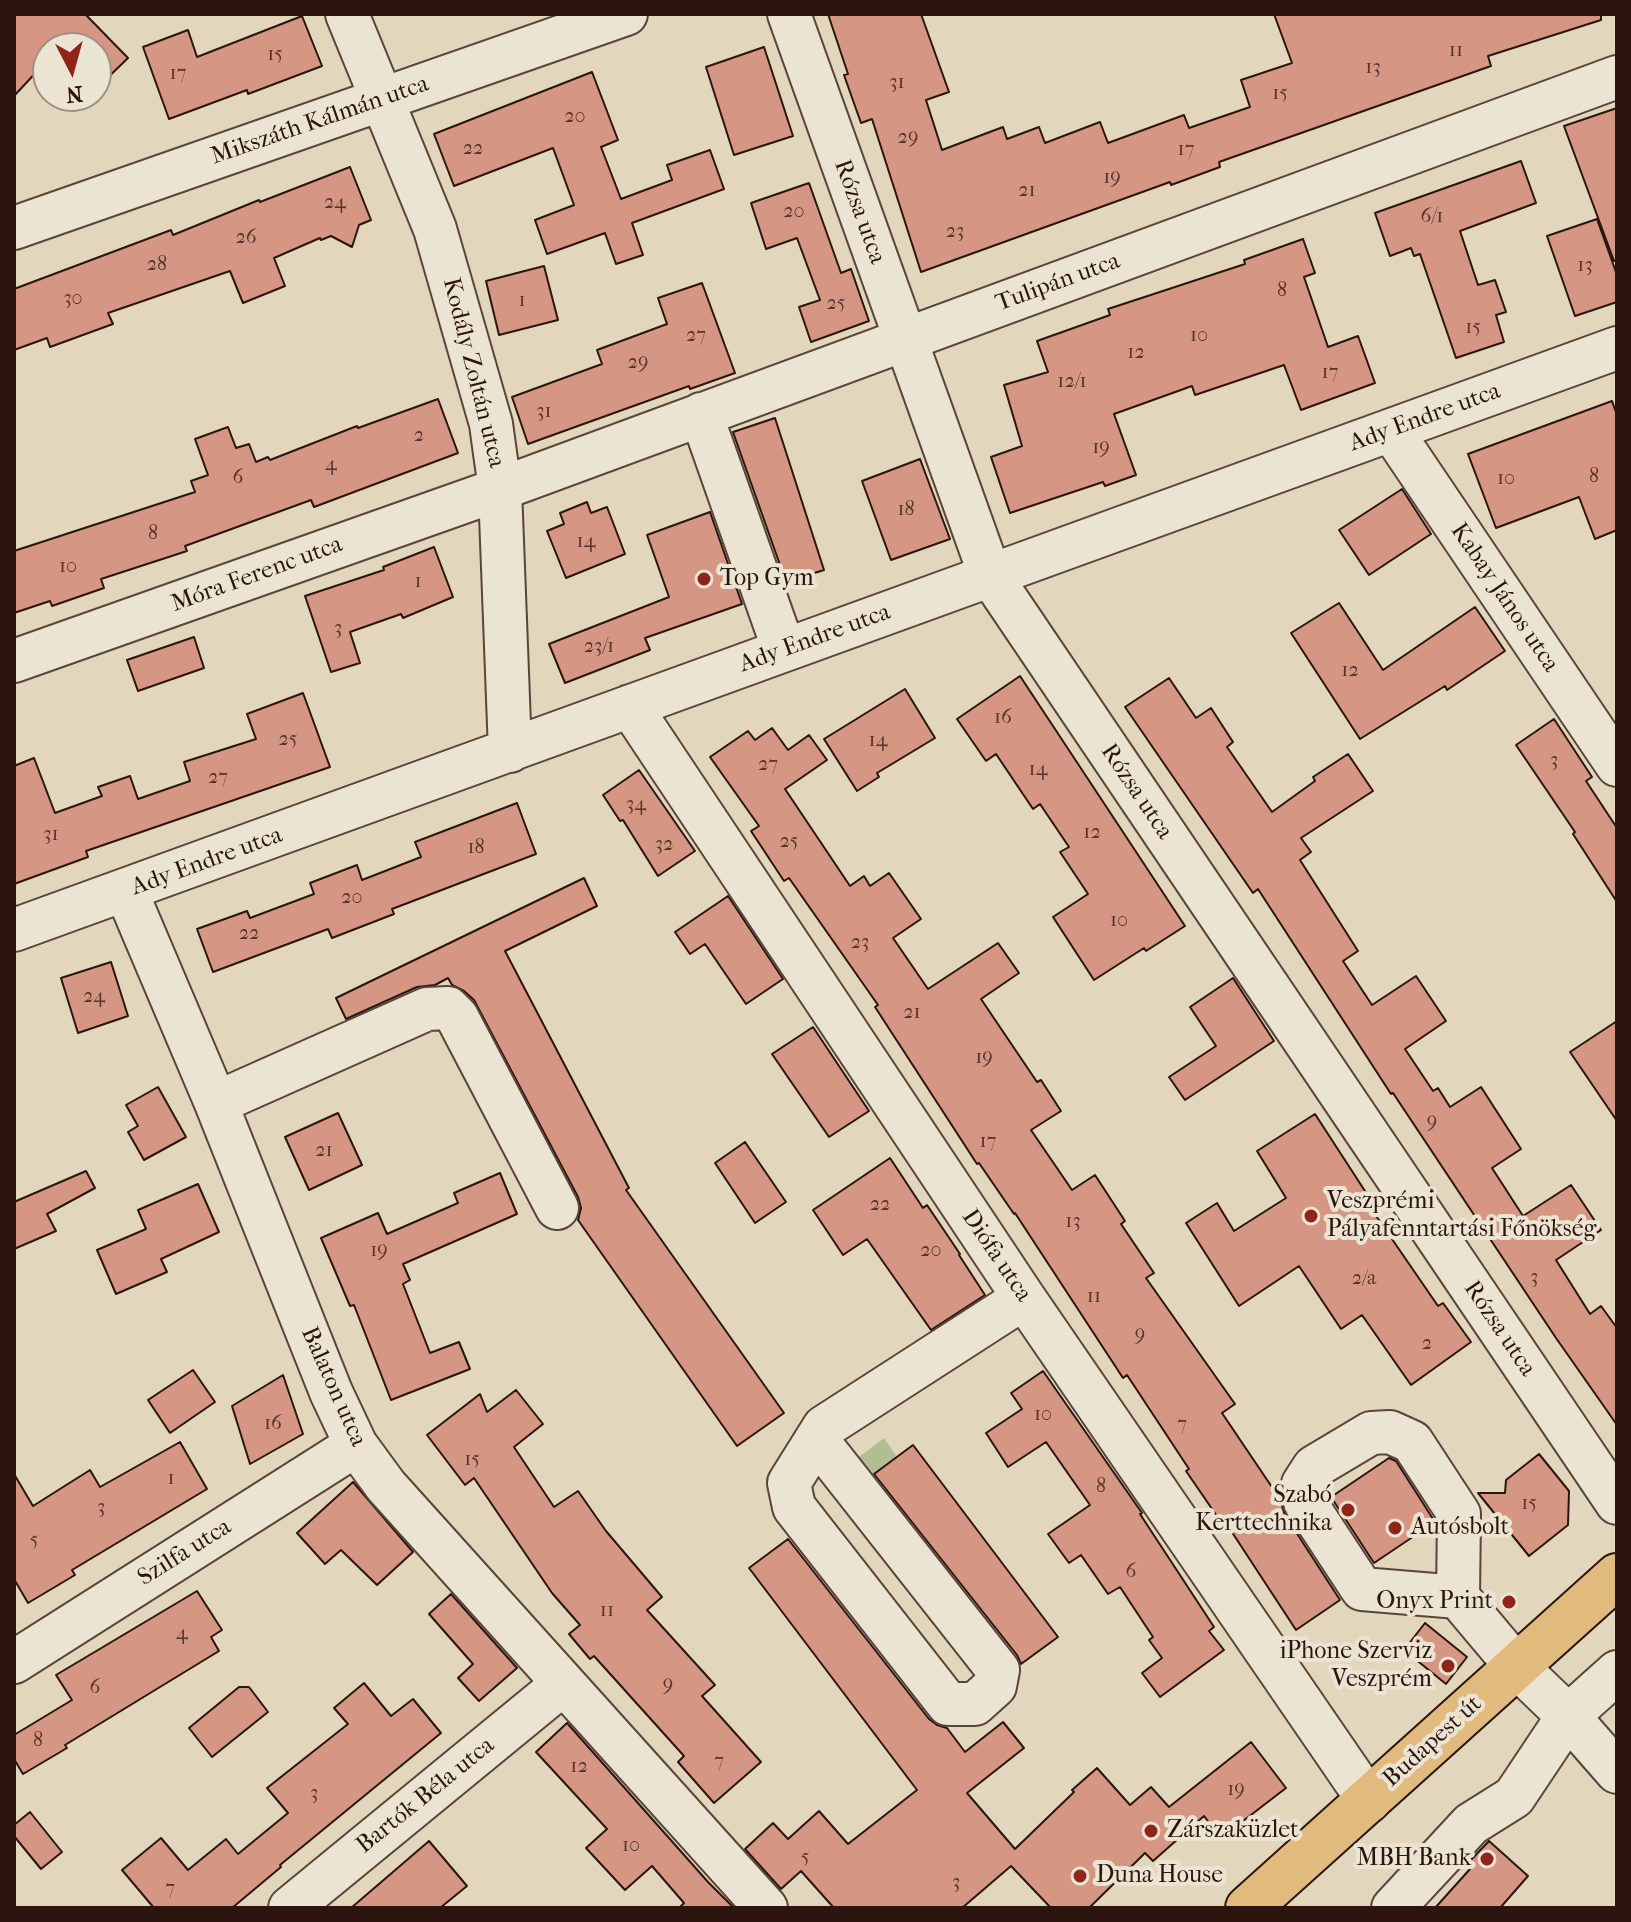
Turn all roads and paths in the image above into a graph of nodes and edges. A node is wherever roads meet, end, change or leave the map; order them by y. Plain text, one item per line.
1 (347, 14) edge
2 (626, 14) edge
3 (789, 14) edge
4 (1617, 77) edge
5 (380, 100) junction
6 (14, 228) edge
7 (905, 340) junction
8 (1617, 348) edge
9 (701, 414) junction
10 (1391, 430) junction
11 (500, 489) junction
12 (990, 575) junction
13 (784, 650) junction
14 (14, 661) edge
15 (630, 706) junction
16 (510, 751) junction
17 (1617, 765) edge
18 (126, 891) junction
19 (14, 930) edge
20 (216, 1103) junction
21 (557, 1208) dead end
22 (1024, 1298) junction
23 (817, 1440) junction
24 (356, 1445) junction
25 (1617, 1503) edge
26 (1617, 1576) edge
27 (1458, 1597) dead end
28 (14, 1662) edge
29 (1516, 1666) junction
30 (1617, 1672) edge
31 (563, 1684) junction
32 (1568, 1716) junction
33 (1617, 1772) edge
34 (1369, 1801) junction
35 (290, 1908) edge
36 (766, 1908) edge
37 (1248, 1908) edge
38 (1393, 1908) edge

1 - 5 street, Kodály Zoltán utca
2 - 5 street, Mikszáth Kálmán utca
3 - 7 street, Rózsa utca
4 - 7 street, Tulipán utca
5 - 6 street, Mikszáth Kálmán utca
5 - 11 street, Kodály Zoltán utca
7 - 9 street, Tulipán utca
7 - 12 street, Rózsa utca
8 - 10 street, Ady Endre utca
9 - 11 street, Tulipán utca
9 - 13 street
10 - 12 street, Ady Endre utca
10 - 17 street, Kabay János utca
11 - 14 street, Móra Ferenc utca
11 - 16 street, Kodály Zoltán utca
12 - 13 street, Ady Endre utca
12 - 25 street, Rózsa utca
13 - 15 street, Ady Endre utca
15 - 16 street, Ady Endre utca
15 - 22 street, Diófa utca
16 - 18 street, Ady Endre utca
18 - 19 street, Ady Endre utca
18 - 20 street, Balaton utca
20 - 21 street
20 - 24 street, Balaton utca
22 - 23 street
22 - 34 street, Diófa utca
23 - 23 street
24 - 28 street, Szilfa utca
24 - 31 street, Balaton utca
26 - 29 main road, Budapest út
27 - 29 street
29 - 32 street
29 - 34 main road, Budapest út
30 - 32 street
31 - 35 street, Bartók Béla utca
31 - 36 street, Balaton utca
32 - 33 street
32 - 38 street
34 - 37 main road, Budapest út

